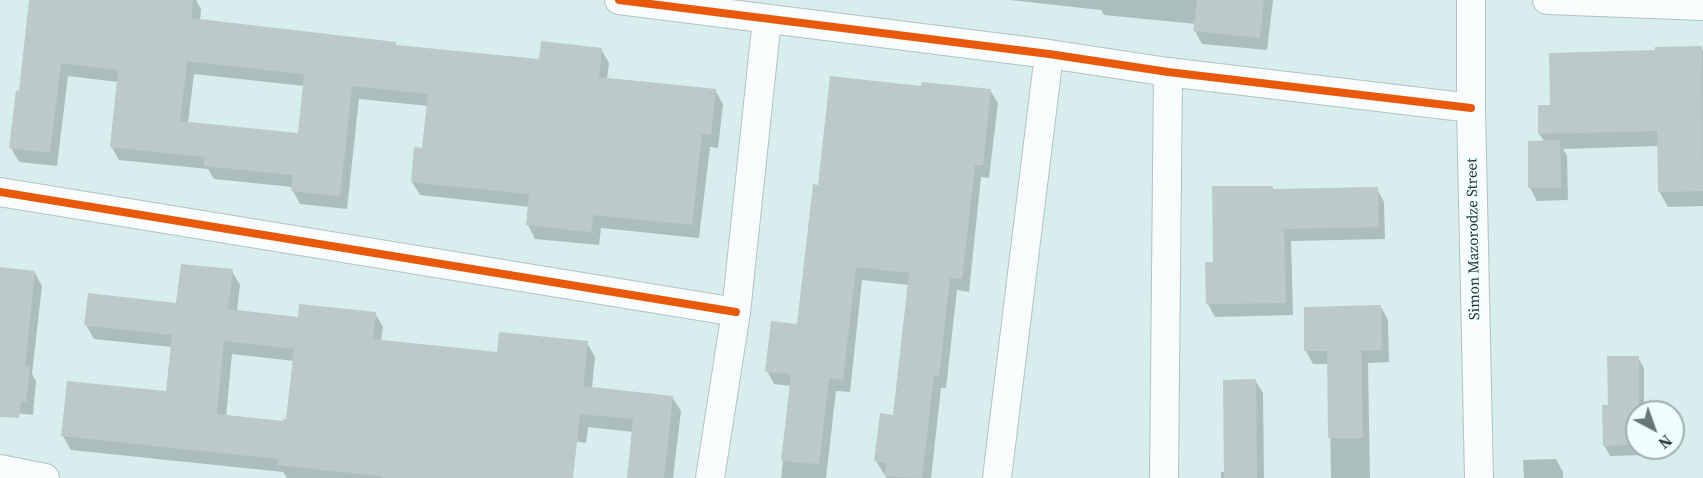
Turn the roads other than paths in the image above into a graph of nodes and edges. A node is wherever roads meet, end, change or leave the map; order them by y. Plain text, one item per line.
1 (619, 0) edge
2 (1471, 0) edge
3 (1547, 0) edge
4 (1703, 6) edge
5 (767, 19) junction
6 (1049, 54) junction
7 (1168, 72) junction
8 (1471, 108) junction
9 (0, 192) edge
10 (736, 312) junction
11 (0, 469) edge
12 (45, 478) edge
13 (710, 478) edge
14 (997, 478) edge
15 (1164, 478) edge
16 (1479, 478) edge

1 - 5 street
2 - 8 street, Simon Mazorodze Street
3 - 4 street
5 - 6 street
5 - 10 street
6 - 7 street
6 - 14 street
7 - 8 street
7 - 15 street
8 - 16 street, Simon Mazorodze Street
9 - 10 street
10 - 13 street
11 - 12 street

